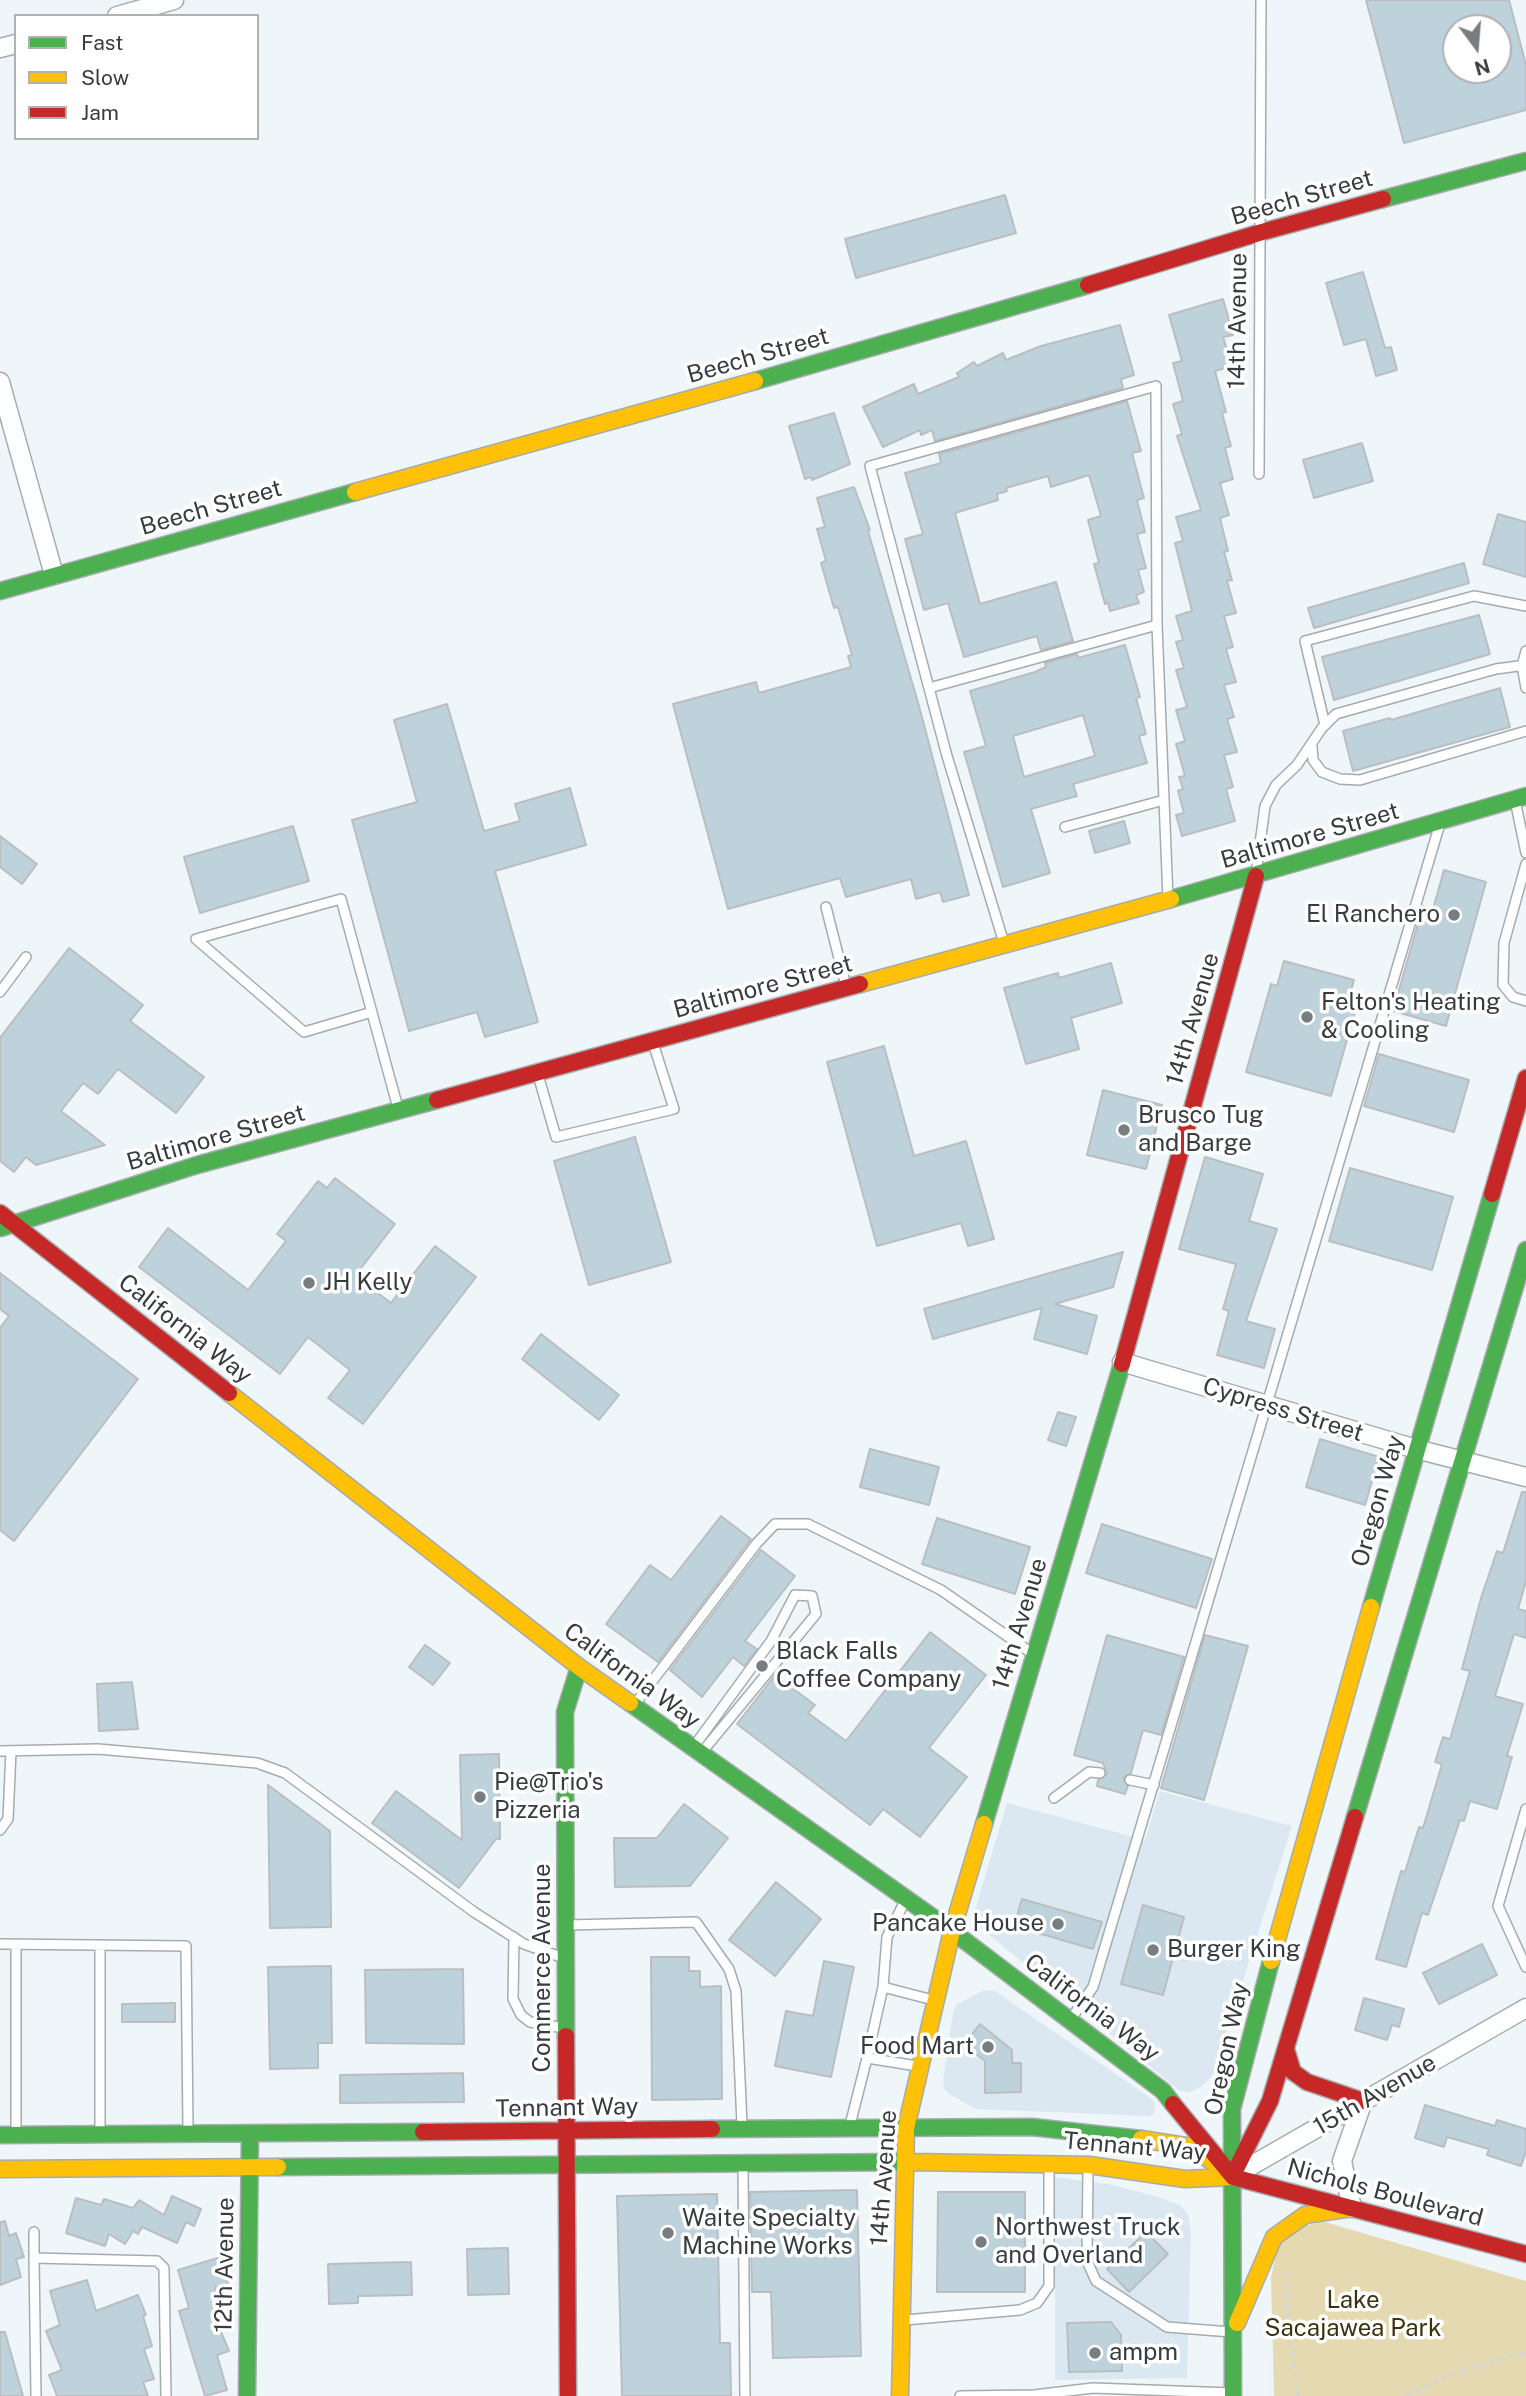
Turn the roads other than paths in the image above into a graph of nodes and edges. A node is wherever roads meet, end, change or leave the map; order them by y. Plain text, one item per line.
1 (174, 0) edge
2 (1261, 0) edge
3 (124, 14) edge
4 (1526, 161) edge
5 (1262, 232) junction
6 (0, 382) edge
7 (1259, 474) dead end
8 (54, 575) junction
9 (0, 591) edge
10 (1526, 606) edge
11 (1157, 625) junction
12 (1526, 651) edge
13 (1524, 665) edge
14 (929, 688) junction
15 (1526, 688) edge
16 (1325, 725) junction
17 (1526, 731) edge
18 (1312, 746) junction
19 (1520, 798) edge
20 (1164, 800) junction
21 (1440, 821) junction
22 (1065, 827) dead end
23 (1526, 853) edge
24 (1526, 866) edge
25 (1256, 876) junction
26 (1168, 901) junction
27 (826, 907) dead end
28 (1004, 945) junction
29 (26, 957) dead end
30 (846, 988) junction
31 (0, 992) edge
32 (1526, 1001) edge
33 (372, 1013) junction
34 (652, 1041) junction
35 (537, 1072) junction
36 (1526, 1078) edge
37 (398, 1110) junction
38 (4, 1222) edge
39 (1526, 1250) edge
40 (1122, 1362) junction
41 (1266, 1405) junction
42 (1416, 1449) junction
43 (1464, 1460) junction
44 (1526, 1477) edge
45 (1034, 1655) junction
46 (579, 1667) junction
47 (634, 1706) junction
48 (0, 1751) edge
49 (11, 1751) junction
50 (697, 1751) junction
51 (1100, 1773) dead end
52 (1130, 1780) dead end
53 (1154, 1785) junction
54 (1054, 1798) dead end
55 (1526, 1809) edge
56 (0, 1830) edge
57 (906, 1899) junction
58 (566, 1925) junction
59 (952, 1931) junction
60 (514, 1937) junction
61 (0, 1944) edge
62 (16, 1944) junction
63 (100, 1945) junction
64 (566, 1959) junction
65 (1526, 1967) edge
66 (883, 1987) junction
67 (935, 2001) junction
68 (1526, 2008) edge
69 (1070, 2021) junction
70 (566, 2029) junction
71 (1286, 2049) junction
72 (867, 2058) junction
73 (919, 2066) junction
74 (1363, 2101) junction
75 (742, 2128) junction
76 (906, 2128) junction
77 (849, 2129) junction
78 (566, 2131) junction
79 (188, 2134) junction
80 (250, 2134) junction
81 (8, 2135) edge
82 (100, 2135) junction
83 (905, 2162) junction
84 (1049, 2162) junction
85 (743, 2163) junction
86 (1088, 2165) junction
87 (566, 2166) junction
88 (249, 2168) junction
89 (0, 2169) edge
90 (1233, 2176) junction
91 (1352, 2208) junction
92 (34, 2232) dead end
93 (1526, 2254) edge
94 (34, 2258) junction
95 (900, 2320) junction
96 (1233, 2332) junction
97 (1233, 2394) edge
98 (36, 2396) edge
99 (166, 2396) edge
100 (247, 2396) edge
101 (568, 2396) edge
102 (745, 2396) edge
103 (900, 2396) edge
104 (960, 2396) edge

1 - 3 street
2 - 5 lane, 14th Avenue
4 - 5 street, Beech Street
5 - 7 lane, 14th Avenue
5 - 8 street, Beech Street
6 - 8 street
8 - 9 street, Beech Street
10 - 16 lane
11 - 14 lane
11 - 14 lane
11 - 20 lane
12 - 13 lane
13 - 15 lane
13 - 16 lane
14 - 28 lane
16 - 18 lane
17 - 18 lane
18 - 25 lane
19 - 21 street, Baltimore Street
19 - 23 lane
20 - 22 lane
20 - 26 lane
21 - 25 street, Baltimore Street
21 - 41 lane
24 - 32 lane
25 - 26 street, Baltimore Street
25 - 40 street, 14th Avenue
26 - 28 street, Baltimore Street
27 - 30 lane
28 - 30 street, Baltimore Street
29 - 31 lane
30 - 34 street, Baltimore Street
33 - 33 lane
33 - 37 lane
34 - 35 street, Baltimore Street
34 - 35 lane
35 - 37 street, Baltimore Street
36 - 42 street, Oregon Way
37 - 38 street, Baltimore Street
38 - 46 street, California Way
39 - 43 street, Oregon Way
40 - 41 street, Cypress Street
40 - 45 street, 14th Avenue
41 - 42 street, Cypress Street
41 - 53 lane
42 - 43 street, Cypress Street
42 - 90 street, Oregon Way
43 - 44 street, Cypress Street
43 - 71 street, Oregon Way
45 - 47 lane
45 - 59 street, 14th Avenue
46 - 47 street, California Way
46 - 58 street, Commerce Avenue
47 - 50 street, California Way
48 - 49 lane
49 - 56 lane
49 - 60 lane
50 - 50 lane
50 - 57 street, California Way
51 - 54 lane
52 - 53 lane
53 - 69 lane
55 - 65 lane
57 - 59 street, California Way
57 - 66 lane
58 - 64 street, Commerce Avenue
58 - 75 lane
59 - 67 street, 14th Avenue
59 - 69 street, California Way
60 - 64 lane
60 - 70 lane
61 - 62 lane
62 - 63 lane
62 - 81 lane
63 - 79 lane
63 - 82 lane
64 - 70 street, Commerce Avenue
66 - 67 lane
66 - 72 lane
67 - 73 street, 14th Avenue
68 - 74 street, 15th Avenue
69 - 90 street, California Way
70 - 78 street, Commerce Avenue
71 - 74 street
71 - 90 street, Oregon Way
72 - 73 lane
72 - 77 lane
73 - 76 street, 14th Avenue
74 - 90 street, 15th Avenue
74 - 91 street
75 - 77 street, Tennant Way
75 - 78 street, Tennant Way
76 - 77 street, Tennant Way
76 - 83 street, 14th Avenue
76 - 90 street, Tennant Way
78 - 80 street, Tennant Way
78 - 87 street, Commerce Avenue
79 - 80 street, Tennant Way
79 - 82 street, Tennant Way
80 - 88 street, 12th Avenue
81 - 82 street, Tennant Way
83 - 84 street, Tennant Way
83 - 85 street, Tennant Way
83 - 95 street, 14th Avenue
84 - 86 street, Tennant Way
84 - 95 lane
85 - 87 street, Tennant Way
85 - 102 lane
86 - 90 street, Tennant Way
86 - 96 lane
87 - 88 street, Tennant Way
87 - 101 street, Commerce Avenue
88 - 89 street, Tennant Way
88 - 100 street, 12th Avenue
90 - 91 street, Nichols Boulevard
90 - 96 street
91 - 93 street, Nichols Boulevard
91 - 96 street
92 - 94 lane
94 - 98 lane
94 - 99 lane
95 - 103 street, 14th Avenue
96 - 97 street
97 - 104 lane

